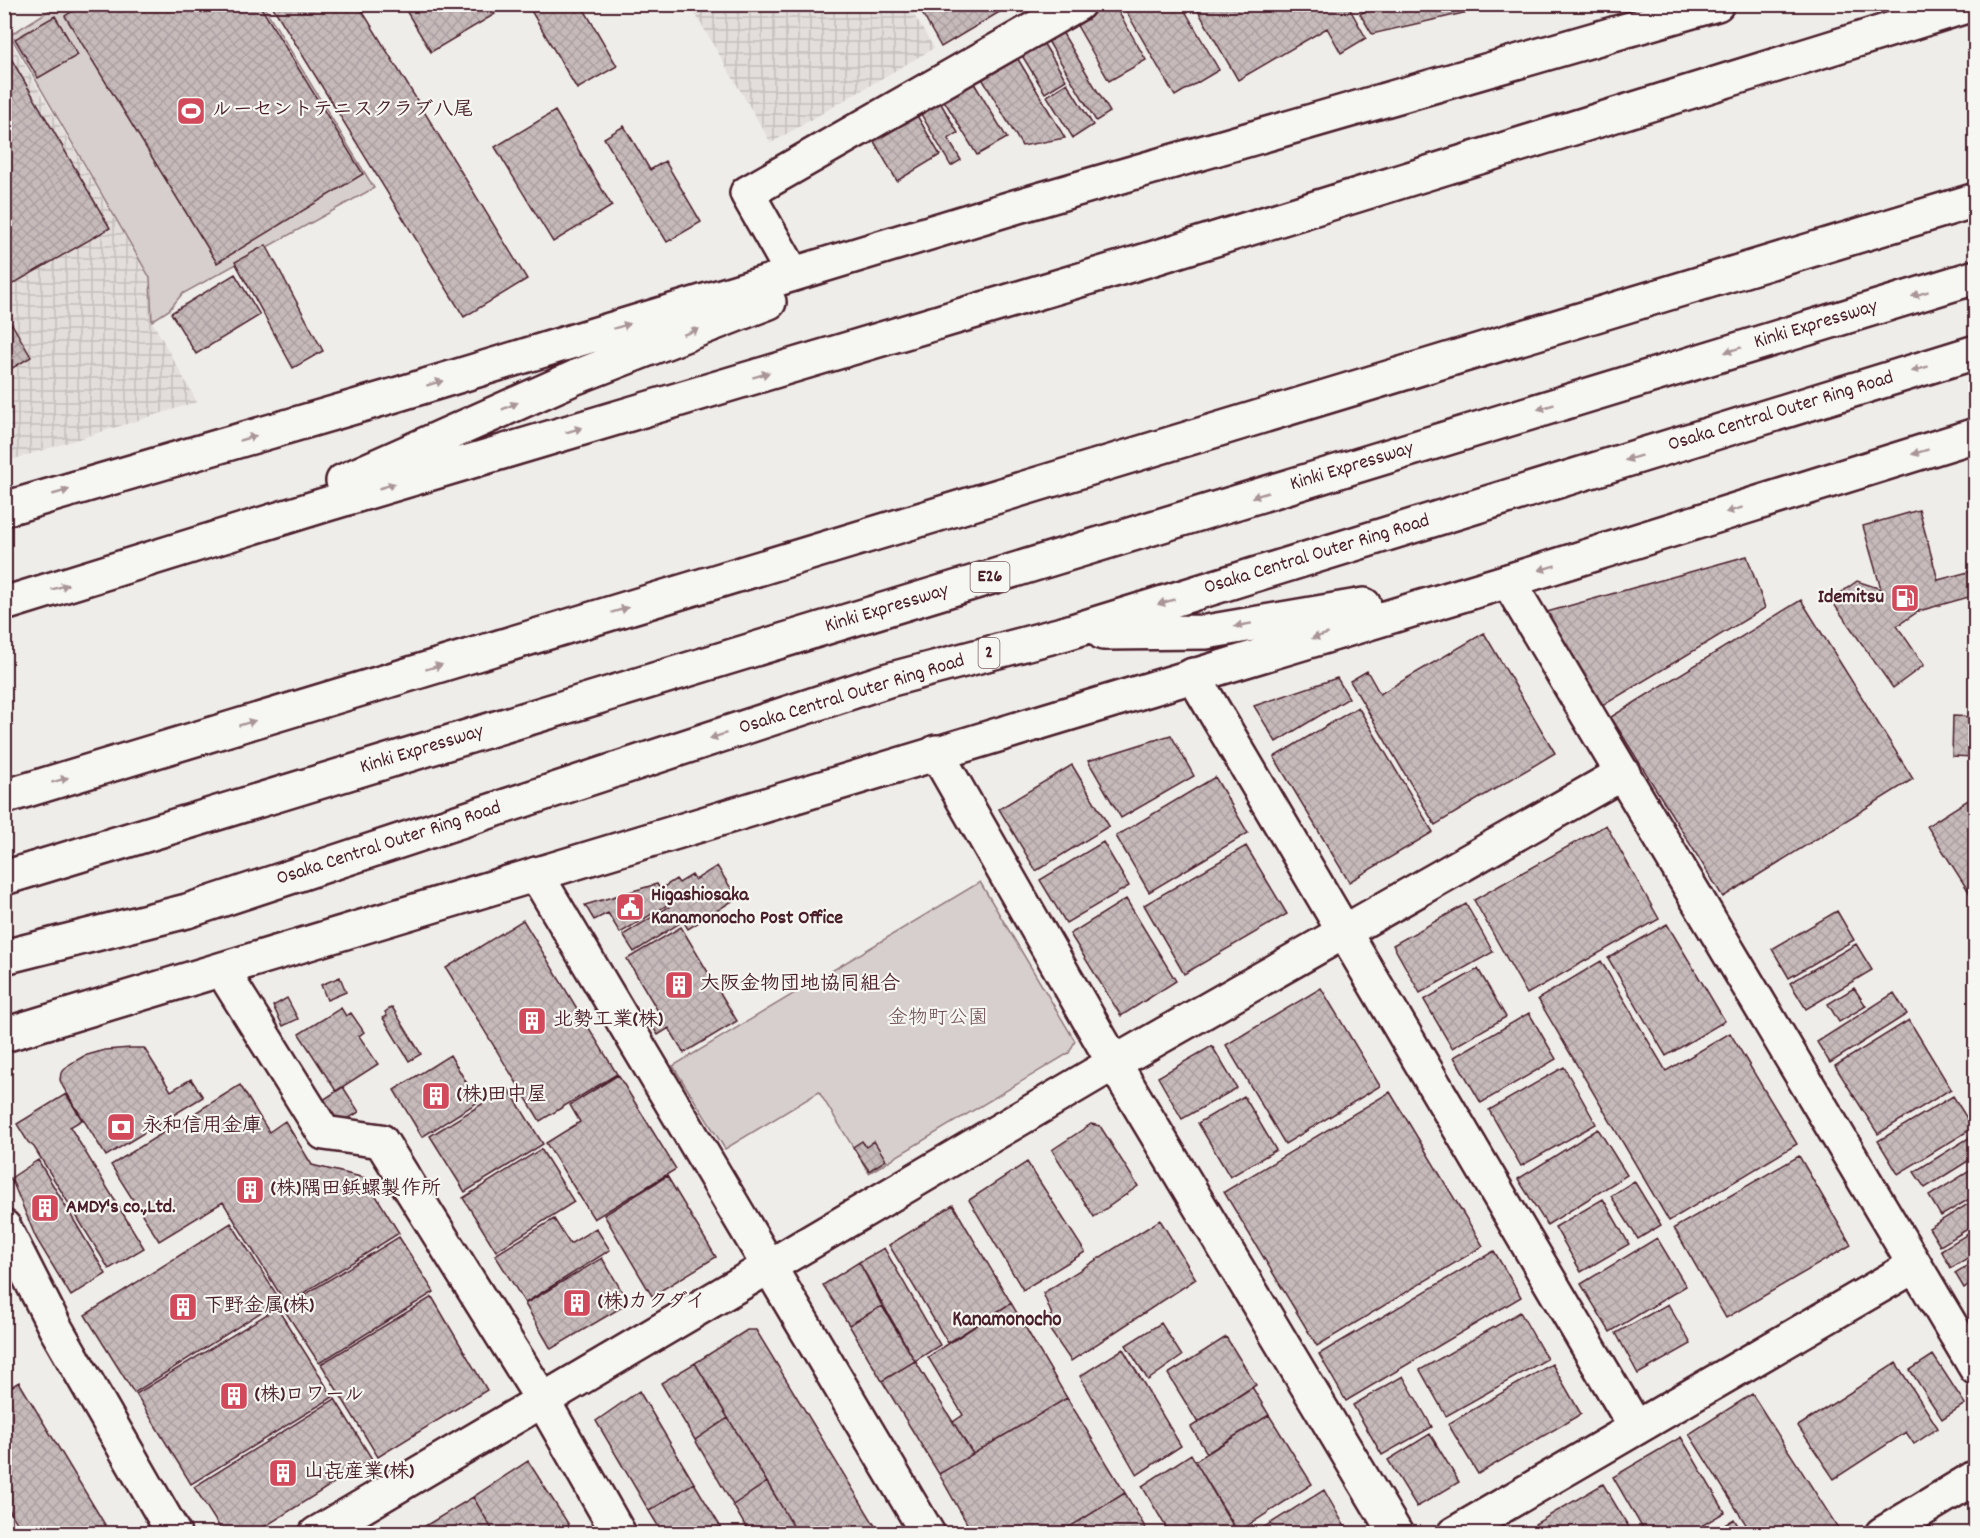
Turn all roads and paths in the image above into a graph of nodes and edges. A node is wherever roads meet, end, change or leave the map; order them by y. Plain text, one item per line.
1 (1078, 4) edge
2 (1718, 4) edge
3 (1973, 4) edge
4 (1976, 200) edge
5 (1018, 206) junction
6 (793, 274) junction
7 (1976, 277) edge
8 (1976, 352) edge
9 (1976, 435) edge
10 (4, 509) edge
11 (207, 541) junction
12 (1508, 581) junction
13 (4, 604) edge
14 (1066, 633) junction
15 (1193, 675) junction
16 (936, 752) junction
17 (1623, 773) junction
18 (4, 797) edge
19 (536, 874) junction
20 (4, 878) edge
21 (1345, 931) junction
22 (4, 957) edge
23 (222, 970) junction
24 (4, 1035) edge
25 (1113, 1063) junction
26 (4, 1227) edge
27 (768, 1266) junction
28 (1914, 1266) junction
29 (1976, 1368) edge
30 (542, 1399) junction
31 (1636, 1428) junction
32 (1976, 1477) edge
33 (174, 1533) edge
34 (316, 1533) edge
35 (619, 1533) edge
36 (928, 1533) edge
37 (1396, 1533) edge
38 (1454, 1533) edge
39 (1882, 1533) edge

1 - 6 main road
2 - 5 main road
11 -> 3 main road
18 -> 4 main road
5 - 6 main road
11 -> 5 main road
10 -> 6 main road
7 -> 20 main road, Kinki Expressway / E26
8 -> 14 main road, Osaka Central Outer Ring Road / 2
9 -> 12 main road
13 -> 11 main road
12 -> 14 main road
12 -> 15 main road
12 - 17 main road
14 -> 22 main road, Osaka Central Outer Ring Road / 2
15 - 16 main road
15 - 21 main road
16 - 19 main road
16 - 25 main road
17 - 21 main road
17 - 28 main road
19 - 23 main road
19 - 27 main road
21 - 25 main road
21 - 31 main road
23 - 24 main road
23 - 30 main road
25 - 27 main road
25 - 37 main road
26 - 33 main road
27 - 30 main road
27 - 36 main road
28 - 29 main road
28 - 31 main road
30 - 34 main road
30 - 35 main road
31 - 38 main road
32 - 39 main road

